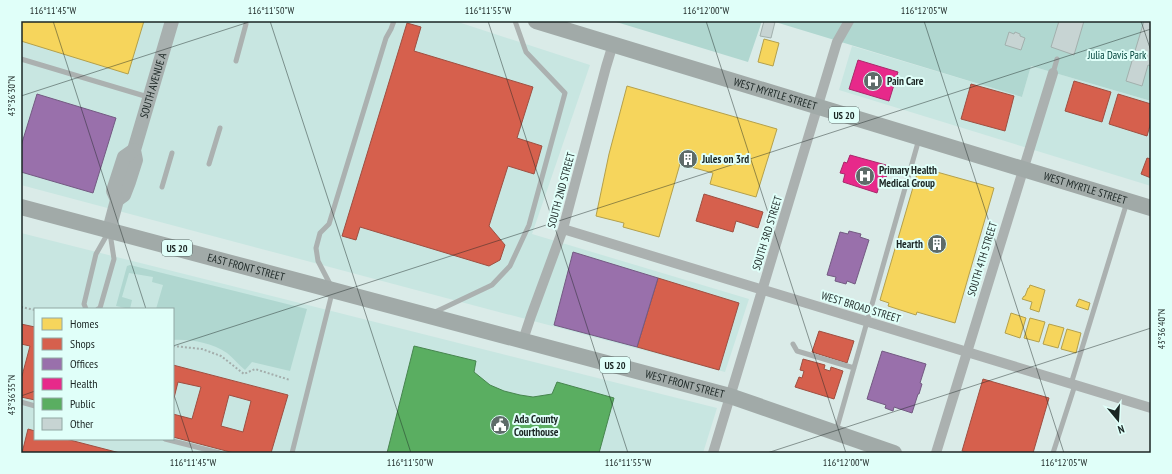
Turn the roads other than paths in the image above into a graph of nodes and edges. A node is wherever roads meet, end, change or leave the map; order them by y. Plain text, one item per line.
1 (172, 21) edge
2 (394, 21) edge
3 (515, 21) edge
4 (536, 21) edge
5 (849, 21) edge
6 (246, 24) dead end
7 (613, 44) junction
8 (21, 59) edge
9 (1057, 59) dead end
10 (236, 61) dead end
11 (1052, 73) joint
12 (150, 98) junction
13 (818, 107) junction
14 (220, 128) dead end
15 (919, 138) junction
16 (172, 153) dead end
17 (209, 164) dead end
18 (1022, 169) junction
19 (162, 187) dead end
20 (1127, 201) junction
21 (21, 207) edge
22 (1151, 208) edge
23 (563, 229) junction
24 (110, 230) junction
25 (333, 290) junction
26 (762, 290) junction
27 (86, 308) edge
28 (100, 308) edge
29 (428, 315) junction
30 (867, 322) junction
31 (523, 340) junction
32 (793, 344) dead end
33 (967, 352) junction
34 (854, 368) junction
35 (1073, 384) junction
36 (730, 396) junction
37 (21, 402) edge
38 (34, 406) edge
39 (1151, 408) edge
40 (836, 433) junction
41 (169, 440) edge
42 (220, 453) edge
43 (292, 453) edge
44 (713, 453) edge
45 (894, 453) edge
46 (936, 453) edge
47 (1054, 453) edge

1 - 12 street, SOUTH AVENUE A
2 - 25 lane
3 - 29 lane
4 - 7 main road, WEST MYRTLE STREET / US 20
5 - 13 street, SOUTH 3RD STREET
6 - 10 lane
7 - 13 main road, WEST MYRTLE STREET / US 20
7 - 23 street, SOUTH 2ND STREET
8 - 12 lane
9 - 11 lane
11 - 18 street, SOUTH 4TH STREET
12 - 24 street, SOUTH AVENUE A
13 - 15 main road, WEST MYRTLE STREET / US 20
13 - 26 street, SOUTH 3RD STREET
14 - 17 lane
15 - 18 main road, WEST MYRTLE STREET / US 20
15 - 30 lane
16 - 19 lane
18 - 20 main road, WEST MYRTLE STREET / US 20
18 - 33 street, SOUTH 4TH STREET
20 - 22 main road, WEST MYRTLE STREET / US 20
20 - 35 lane
21 - 24 main road, EAST FRONT STREET / US 20
23 - 26 street, WEST BROAD STREET
23 - 31 street, SOUTH 2ND STREET
24 - 25 main road, EAST FRONT STREET / US 20
24 - 27 lane
24 - 28 lane
25 - 29 main road, WEST FRONT STREET / US 20
25 - 43 lane
26 - 30 street, WEST BROAD STREET
26 - 36 street, SOUTH 3RD STREET
29 - 31 main road, WEST FRONT STREET / US 20
30 - 33 street, WEST BROAD STREET
30 - 34 lane
31 - 36 main road, WEST FRONT STREET / US 20
32 - 34 lane
33 - 35 street, WEST BROAD STREET
33 - 46 street, SOUTH 4TH STREET
34 - 40 lane
35 - 39 street, WEST BROAD STREET
35 - 47 lane
36 - 40 main road, WEST FRONT STREET / US 20
36 - 44 street, SOUTH 3RD STREET
37 - 38 lane
40 - 45 main road, WEST FRONT STREET / US 20
41 - 42 lane

